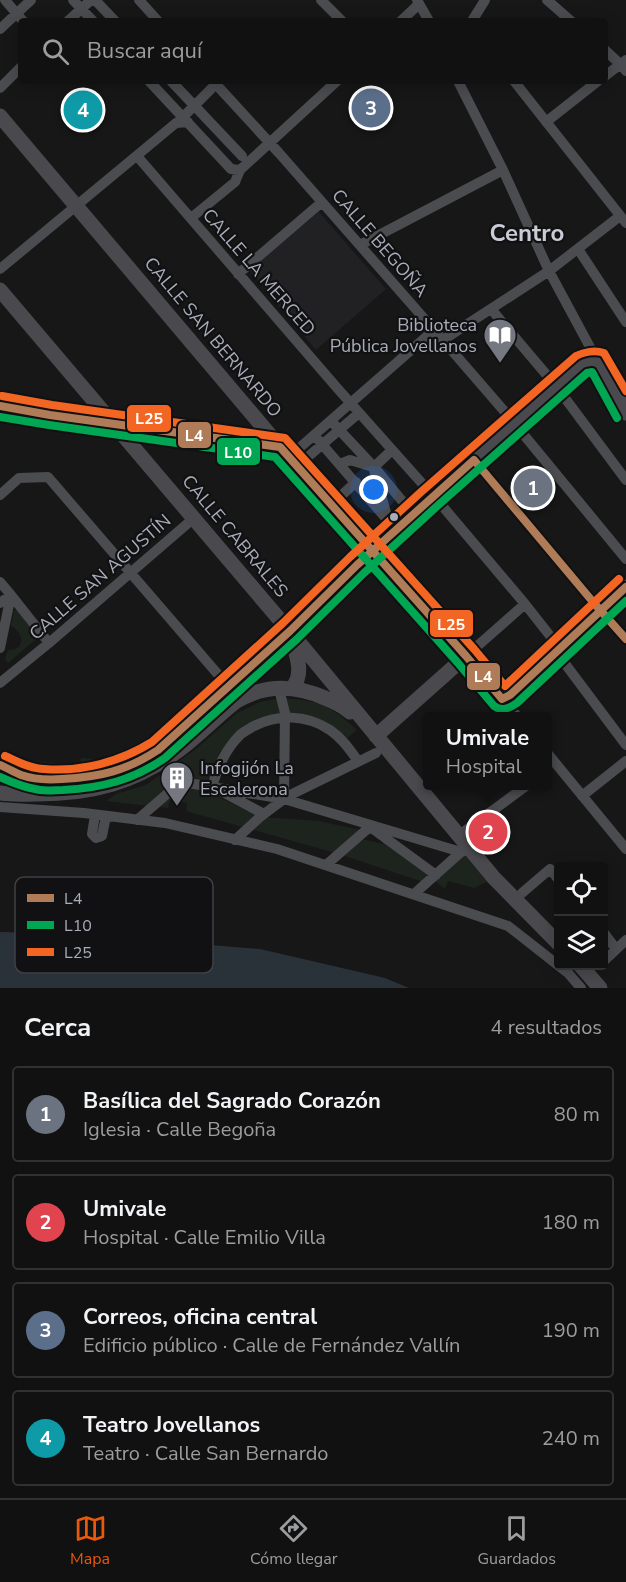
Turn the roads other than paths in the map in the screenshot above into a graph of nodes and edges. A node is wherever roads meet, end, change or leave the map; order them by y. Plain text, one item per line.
1 (5, 0) edge
2 (31, 0) edge
3 (93, 0) edge
4 (139, 0) edge
5 (321, 0) edge
6 (485, 0) edge
7 (547, 0) edge
8 (418, 2) edge
9 (77, 4) edge
10 (20, 17) edge
11 (18, 18) edge
12 (70, 18) edge
13 (90, 18) edge
14 (112, 18) edge
15 (155, 18) edge
16 (339, 18) edge
17 (404, 18) edge
18 (427, 18) edge
19 (474, 18) edge
20 (568, 18) edge
21 (0, 29) edge
22 (608, 52) edge
23 (624, 65) edge
24 (18, 70) edge
25 (608, 74) edge
26 (151, 84) edge
27 (174, 84) edge
28 (212, 84) edge
29 (216, 84) edge
30 (334, 84) edge
31 (460, 84) edge
32 (515, 84) edge
33 (594, 84) edge
34 (0, 88) edge
35 (194, 106) junction
36 (0, 116) edge
37 (182, 121) junction
38 (546, 122) junction
39 (270, 143) junction
40 (137, 156) junction
41 (242, 156) dead end
42 (240, 170) junction
43 (503, 170) junction
44 (321, 202) junction
45 (76, 206) junction
46 (191, 218) junction
47 (623, 219) edge
48 (360, 245) junction
49 (578, 249) junction
50 (0, 269) edge
51 (549, 271) junction
52 (238, 274) junction
53 (0, 290) edge
54 (490, 309) junction
55 (626, 322) edge
56 (434, 330) junction
57 (443, 340) junction
58 (598, 362) junction
59 (556, 386) junction
60 (351, 404) junction
61 (3, 410) edge
62 (359, 413) junction
63 (626, 413) edge
64 (331, 421) junction
65 (114, 424) junction
66 (514, 424) junction
67 (339, 430) junction
68 (314, 435) junction
69 (322, 444) junction
70 (392, 450) junction
71 (285, 452) junction
72 (310, 455) dead end
73 (474, 460) junction
74 (340, 464) junction
75 (374, 467) junction
76 (625, 476) edge
77 (356, 482) junction
78 (381, 493) junction
79 (343, 494) dead end
80 (0, 495) edge
81 (433, 496) junction
82 (409, 509) junction
83 (194, 518) junction
84 (392, 525) junction
85 (373, 551) junction
86 (626, 559) edge
87 (130, 573) junction
88 (0, 582) edge
89 (626, 586) edge
90 (0, 587) edge
91 (25, 592) dead end
92 (11, 595) junction
93 (0, 603) edge
94 (525, 604) junction
95 (600, 610) junction
96 (290, 631) junction
97 (626, 639) edge
98 (0, 641) edge
99 (50, 643) junction
100 (558, 650) junction
101 (466, 656) junction
102 (0, 683) edge
103 (228, 686) junction
104 (286, 688) junction
105 (502, 699) junction
106 (513, 712) edge
107 (285, 715) junction
108 (376, 736) junction
109 (626, 745) edge
110 (376, 753) dead end
111 (626, 760) edge
112 (358, 761) junction
113 (552, 764) edge
114 (0, 765) edge
115 (210, 787) junction
116 (521, 790) edge
117 (0, 793) edge
118 (582, 796) junction
119 (284, 798) junction
120 (0, 807) edge
121 (262, 815) junction
122 (137, 820) junction
123 (369, 827) junction
124 (458, 836) junction
125 (235, 840) junction
126 (626, 849) edge
127 (465, 850) junction
128 (326, 865) junction
129 (554, 874) edge
130 (436, 875) junction
131 (522, 893) dead end
132 (414, 894) junction
133 (554, 939) edge
134 (608, 939) edge
135 (626, 940) edge
136 (616, 949) junction
137 (608, 956) edge
138 (590, 970) edge
139 (581, 988) edge
140 (600, 988) edge

1 - 10 street
2 - 10 street
3 - 9 street
3 - 14 street
4 - 15 street
5 - 16 street
6 - 19 street
7 - 20 street
8 - 17 street
8 - 18 street
9 - 12 street
9 - 13 street
11 - 21 street
22 - 23 street
23 - 25 street
24 - 34 street
26 - 37 street
27 - 35 street
28 - 35 street
29 - 39 street, CALLE BEGOÑA
30 - 39 street
31 - 43 street
32 - 38 street
33 - 38 street
35 - 37 street
35 - 41 street
36 - 45 street, CALLE SAN BERNARDO
37 - 40 street
37 - 42 street
38 - 47 street
39 - 42 street
39 - 44 street, CALLE BEGOÑA
40 - 45 street
40 - 46 street, CALLE LA MERCED
42 - 46 street
43 - 48 street
43 - 51 street
44 - 48 street, CALLE BEGOÑA
44 - 52 street
45 - 50 street
45 - 71 street, CALLE SAN BERNARDO
46 - 52 street, CALLE LA MERCED
47 - 49 street
48 - 56 street, CALLE BEGOÑA
49 - 51 street
49 - 55 street
51 - 54 street
51 - 58 street
52 - 60 street, CALLE LA MERCED
53 - 65 street, CALLE CABRALES
54 - 57 street
54 - 59 street
56 - 57 street, CALLE BEGOÑA
56 - 60 street
57 - 66 street, CALLE BEGOÑA
58 - 59 street
58 - 63 street
59 - 66 street
59 - 76 street
60 - 62 street, CALLE LA MERCED
60 - 64 street
61 - 65 street
62 - 67 street
62 - 70 street, CALLE LA MERCED
64 - 67 street
64 - 68 street
65 - 71 street
65 - 83 street, CALLE CABRALES
66 - 73 street
66 - 86 street, CALLE BEGOÑA
67 - 69 street
67 - 75 street
68 - 69 street
68 - 71 street
69 - 72 street
69 - 74 street
70 - 75 street
70 - 81 street, CALLE LA MERCED
71 - 85 street, CALLE SAN BERNARDO
73 - 81 street
73 - 95 street
74 - 75 street
74 - 77 street
75 - 78 street
75 - 82 street
77 - 78 street
77 - 79 street
77 - 84 street
78 - 82 street
78 - 84 street
80 - 87 street
81 - 82 street
81 - 94 street, CALLE LA MERCED
82 - 84 street
83 - 87 street, CALLE SAN AGUSTÍN
83 - 96 street, CALLE CABRALES
84 - 85 street
85 - 96 street
85 - 101 street, CALLE SAN BERNARDO
87 - 99 street, CALLE SAN AGUSTÍN
87 - 103 street
88 - 92 street
89 - 95 street
90 - 92 street
91 - 92 street
92 - 93 street
92 - 98 street
92 - 99 street
94 - 100 street, CALLE LA MERCED
94 - 101 street
95 - 97 street
95 - 100 street
96 - 103 street
96 - 104 street
96 - 108 street, CALLE CABRALES
99 - 102 street, CALLE SAN AGUSTÍN
100 - 105 street
100 - 109 street, CALLE LA MERCED
101 - 105 street, CALLE SAN BERNARDO
101 - 108 street
103 - 114 street
104 - 107 street
104 - 108 street
104 - 117 street
105 - 106 street, CALLE SAN BERNARDO
107 - 112 street
107 - 115 street
107 - 119 street
108 - 124 street, CALLE CABRALES
110 - 112 street
111 - 118 street
112 - 119 street
113 - 118 street
115 - 119 street
115 - 121 street
115 - 122 street
116 - 124 street
118 - 126 street
119 - 121 street
119 - 123 street
120 - 122 street
121 - 125 street
122 - 125 street
123 - 127 street
123 - 128 street
123 - 130 street
124 - 127 street, CALLE CABRALES
125 - 128 street
127 - 130 street
127 - 133 street, CALLE CABRALES
128 - 132 street
129 - 131 street
130 - 132 street
132 - 139 street
134 - 136 street
135 - 136 street
136 - 137 street
138 - 140 street

